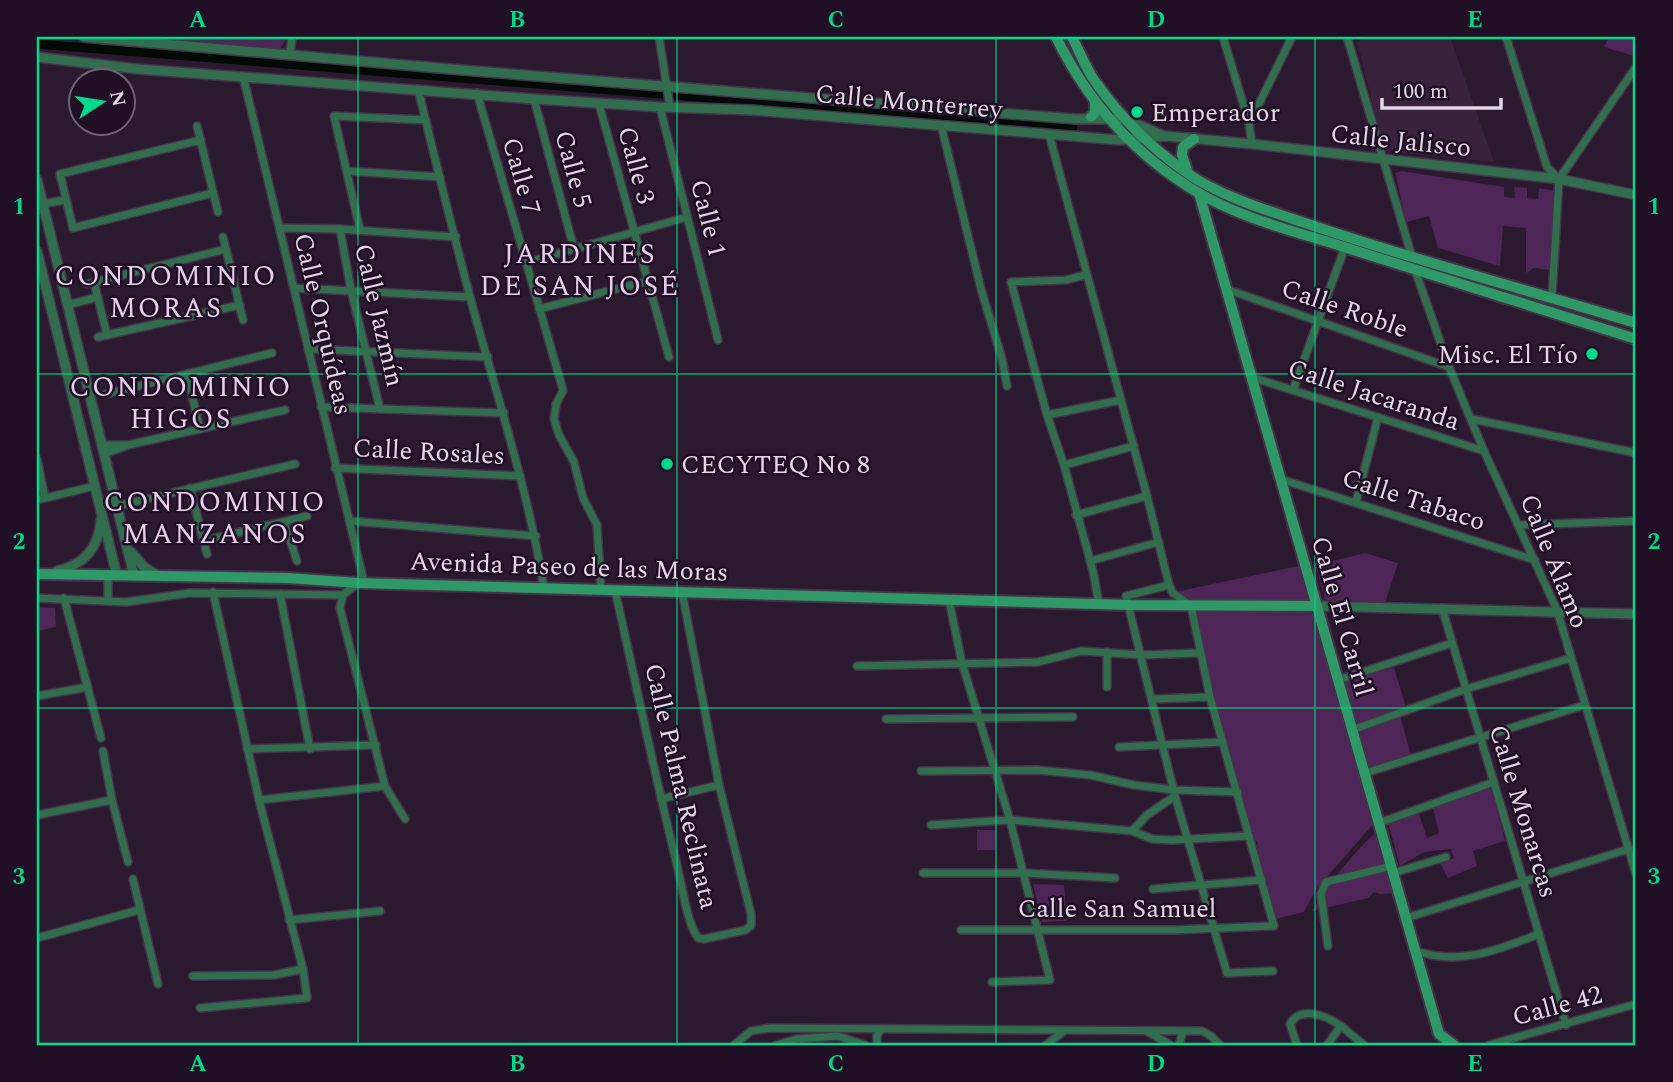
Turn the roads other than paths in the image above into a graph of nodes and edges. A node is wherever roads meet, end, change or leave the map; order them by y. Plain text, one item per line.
1 (84, 37) edge
2 (292, 37) edge
3 (659, 37) edge
4 (1056, 37) edge
5 (1072, 37) edge
6 (1223, 37) edge
7 (1292, 37) edge
8 (1350, 37) edge
9 (1506, 37) edge
10 (126, 39) edge
11 (290, 54) junction
12 (37, 57) edge
13 (1636, 67) edge
14 (243, 76) junction
15 (665, 87) junction
16 (418, 89) junction
17 (477, 93) junction
18 (534, 99) junction
19 (1095, 101) junction
20 (599, 104) junction
21 (666, 106) junction
22 (1091, 117) junction
23 (1109, 118) junction
24 (1075, 119) junction
25 (1126, 119) junction
26 (426, 120) junction
27 (1249, 124) junction
28 (941, 125) junction
29 (197, 126) dead end
30 (1049, 134) junction
31 (1070, 135) junction
32 (1166, 136) junction
33 (1144, 138) junction
34 (1194, 139) junction
35 (201, 140) junction
36 (1129, 140) junction
37 (1252, 144) junction
38 (1383, 160) junction
39 (347, 171) junction
40 (1190, 175) junction
41 (440, 177) junction
42 (1559, 179) junction
43 (37, 180) edge
44 (213, 193) junction
45 (1199, 193) junction
46 (1635, 193) edge
47 (65, 200) junction
48 (43, 205) junction
49 (218, 212) dead end
50 (687, 217) junction
51 (280, 228) junction
52 (340, 229) junction
53 (360, 230) junction
54 (633, 233) junction
55 (223, 237) dead end
56 (456, 237) junction
57 (1345, 247) junction
58 (226, 248) junction
59 (574, 249) junction
60 (37, 251) edge
61 (1412, 257) junction
62 (525, 263) junction
63 (1415, 270) junction
64 (1085, 275) junction
65 (647, 281) junction
66 (294, 288) junction
67 (1226, 289) junction
68 (351, 290) junction
69 (41, 291) edge
70 (98, 297) junction
71 (470, 297) junction
72 (1552, 297) junction
73 (67, 305) junction
74 (240, 305) junction
75 (539, 309) junction
76 (243, 320) dead end
77 (1318, 321) junction
78 (1636, 323) edge
79 (107, 335) junction
80 (98, 337) dead end
81 (1636, 339) edge
82 (718, 340) dead end
83 (308, 349) junction
84 (366, 351) junction
85 (272, 353) dead end
86 (488, 357) junction
87 (669, 357) dead end
88 (1449, 367) junction
89 (187, 374) junction
90 (1251, 377) junction
91 (1007, 386) dead end
92 (1293, 390) junction
93 (106, 394) dead end
94 (1121, 400) junction
95 (321, 407) junction
96 (380, 409) junction
97 (285, 410) dead end
98 (504, 413) junction
99 (1046, 415) junction
100 (1378, 417) junction
101 (1472, 419) junction
102 (200, 429) junction
103 (84, 440) junction
104 (102, 445) junction
105 (1133, 446) junction
106 (1484, 451) junction
107 (1636, 453) edge
108 (37, 459) edge
109 (295, 464) dead end
110 (1064, 465) junction
111 (335, 468) junction
112 (520, 476) junction
113 (1280, 479) junction
114 (95, 486) junction
115 (190, 488) junction
116 (1147, 496) junction
117 (41, 499) edge
118 (1356, 502) junction
119 (117, 506) junction
120 (100, 508) junction
121 (1076, 514) junction
122 (307, 516) dead end
123 (350, 521) junction
124 (1636, 521) edge
125 (285, 522) junction
126 (1519, 525) junction
127 (536, 536) junction
128 (203, 541) junction
129 (1158, 542) junction
130 (127, 546) junction
131 (206, 554) dead end
132 (1535, 560) junction
133 (297, 561) dead end
134 (1090, 561) junction
135 (40, 574) edge
136 (112, 576) junction
137 (134, 576) junction
138 (161, 577) junction
139 (361, 582) junction
140 (1169, 585) junction
141 (544, 588) junction
142 (601, 589) junction
143 (615, 590) junction
144 (213, 592) junction
145 (682, 592) junction
146 (280, 594) junction
147 (343, 595) junction
148 (37, 598) edge
149 (64, 598) junction
150 (108, 599) junction
151 (949, 600) junction
152 (1099, 604) junction
153 (1129, 605) junction
154 (1191, 606) junction
155 (1317, 606) junction
156 (1442, 608) junction
157 (1557, 610) junction
158 (1636, 614) edge
159 (1452, 643) junction
160 (1107, 652) junction
161 (1199, 653) junction
162 (1142, 654) junction
163 (1571, 658) junction
164 (962, 663) junction
165 (857, 666) dead end
166 (1338, 680) junction
167 (88, 687) junction
168 (1107, 687) dead end
169 (1466, 690) junction
170 (37, 696) edge
171 (1210, 697) junction
172 (1153, 699) junction
173 (1585, 705) junction
174 (979, 717) junction
175 (1073, 717) dead end
176 (886, 719) dead end
177 (1352, 730) junction
178 (101, 738) dead end
179 (1480, 738) junction
180 (1223, 742) junction
181 (376, 745) junction
182 (1119, 747) dead end
183 (1164, 747) junction
184 (247, 749) junction
185 (310, 749) junction
186 (103, 751) dead end
187 (921, 771) dead end
188 (995, 771) junction
189 (1364, 773) junction
190 (1494, 782) junction
191 (719, 785) junction
192 (385, 786) junction
193 (1238, 792) junction
194 (1175, 793) junction
195 (661, 799) junction
196 (112, 800) junction
197 (259, 800) junction
198 (37, 815) edge
199 (405, 819) dead end
200 (1010, 820) junction
201 (1379, 823) junction
202 (931, 825) dead end
203 (1132, 831) junction
204 (1249, 836) junction
205 (1190, 840) junction
206 (1629, 849) junction
207 (1446, 857) dead end
208 (128, 862) dead end
209 (1392, 869) junction
210 (923, 873) dead end
211 (1024, 873) junction
212 (1636, 874) edge
213 (1115, 878) dead end
214 (133, 879) dead end
215 (1262, 880) junction
216 (1524, 882) junction
217 (1201, 883) junction
218 (1153, 888) dead end
219 (139, 911) junction
220 (380, 911) dead end
221 (1406, 918) junction
222 (289, 920) junction
223 (1038, 929) junction
224 (961, 930) dead end
225 (1215, 930) junction
226 (1539, 934) junction
227 (37, 938) edge
228 (1328, 946) dead end
229 (1416, 951) junction
230 (303, 969) junction
231 (1273, 971) dead end
232 (193, 976) dead end
233 (992, 982) dead end
234 (158, 984) dead end
235 (1636, 1004) edge
236 (200, 1008) dead end
237 (1566, 1025) junction
238 (1341, 1026) junction
239 (882, 1029) junction
240 (1038, 1031) junction
241 (1065, 1031) junction
242 (1183, 1031) junction
243 (1147, 1032) junction
244 (734, 1045) edge
245 (776, 1045) edge
246 (865, 1045) edge
247 (877, 1045) edge
248 (1045, 1045) edge
249 (1171, 1045) edge
250 (1179, 1045) edge
251 (1220, 1045) edge
252 (1297, 1045) edge
253 (1327, 1045) edge
254 (1364, 1045) edge
255 (1454, 1045) edge
256 (1489, 1045) edge

1 - 10 street, Calle Monterrey
2 - 11 street
3 - 15 street, Calle 1
4 - 19 main road
5 - 25 main road
6 - 27 street
7 - 27 street
8 - 38 street
9 - 42 street
10 - 11 street, Calle Monterrey
11 - 15 street, Calle Monterrey
12 - 14 street, Calle Monterrey
13 - 42 street
14 - 16 street, Calle Monterrey
14 - 51 street, Calle Orquídeas
15 - 21 street, Calle 1
15 - 24 street, Calle Monterrey
16 - 17 street, Calle Monterrey
16 - 26 street
17 - 18 street, Calle Monterrey
17 - 62 street, Calle 7
18 - 20 street, Calle Monterrey
18 - 59 street, Calle 5
19 - 22 main road
19 - 23 main road
20 - 21 street, Calle Monterrey
20 - 54 street, Calle 3
21 - 28 street, Calle Monterrey
21 - 50 street, Calle 1
22 - 23 street, Calle Monterrey
22 - 24 street, Calle Monterrey
23 - 25 street, Calle Monterrey
23 - 36 main road
24 - 31 street
25 - 32 street, Calle Jalisco
25 - 33 main road
26 - 39 street, Calle Jazmín
26 - 41 street
27 - 37 street
28 - 30 street, Calle Monterrey
28 - 91 street
29 - 35 street
30 - 31 street, Calle Monterrey
30 - 64 street
31 - 36 street, Calle Monterrey
32 - 33 street, Calle Jalisco
32 - 34 street, Calle Jalisco
33 - 36 street, Calle Monterrey
33 - 40 main road
34 - 37 street, Calle Jalisco
34 - 40 main road
35 - 44 street
35 - 47 street
36 - 45 main road
37 - 38 street, Calle Jalisco
38 - 42 street, Calle Jalisco
38 - 61 street
39 - 41 street
39 - 53 street, Calle Jazmín
40 - 61 main road
41 - 56 street
42 - 46 street, Calle Jalisco
42 - 72 street
43 - 48 street
44 - 47 street
44 - 49 street
45 - 57 main road
45 - 67 main road, Calle El Carril
47 - 48 street
48 - 73 street
50 - 54 street
50 - 82 street, Calle 1
51 - 52 street
51 - 66 street, Calle Orquídeas
52 - 53 street
52 - 68 street, Calle Jazmín
53 - 56 street
54 - 59 street
54 - 65 street, Calle 3
55 - 58 street
56 - 71 street
57 - 63 main road
57 - 77 street
58 - 70 street
58 - 74 street
59 - 62 street
60 - 69 street
61 - 72 main road
62 - 75 street, Calle 7
63 - 81 main road
63 - 88 street, Calle Álamo
64 - 94 street
64 - 99 street
65 - 75 street
65 - 87 street, Calle 3
66 - 68 street
66 - 83 street, Calle Orquídeas
67 - 77 street, Calle Roble
67 - 90 main road, Calle El Carril
68 - 71 street
68 - 84 street, Calle Jazmín
69 - 103 street
70 - 73 street
70 - 79 street
71 - 86 street
72 - 78 main road
73 - 104 street
74 - 76 street
74 - 79 street
75 - 142 street, Calle 7
77 - 88 street, Calle Roble
77 - 92 street
79 - 80 street
83 - 84 street
83 - 95 street, Calle Orquídeas
84 - 86 street
84 - 96 street, Calle Jazmín
85 - 89 street
86 - 98 street
88 - 101 street, Calle Álamo
89 - 93 street
89 - 102 street
90 - 92 street, Calle Jacaranda
90 - 113 main road, Calle El Carril
92 - 100 street, Calle Jacaranda
94 - 99 street
94 - 105 street
95 - 96 street
95 - 111 street, Calle Orquídeas
96 - 98 street
97 - 102 street
98 - 112 street
99 - 110 street
100 - 106 street, Calle Jacaranda
100 - 118 street
101 - 106 street, Calle Álamo
101 - 107 street
102 - 104 street
103 - 104 street
103 - 114 street
104 - 119 street
105 - 110 street
105 - 116 street
106 - 126 street, Calle Álamo
108 - 117 street
109 - 115 street
110 - 121 street
111 - 112 street, Calle Rosales
111 - 123 street, Calle Orquídeas
112 - 127 street
113 - 118 street, Calle Tabaco
113 - 155 main road, Calle El Carril
114 - 117 street
114 - 120 street
115 - 119 street
115 - 128 street
116 - 121 street
116 - 129 street
118 - 132 street, Calle Tabaco
119 - 130 street
120 - 135 street
120 - 136 street
121 - 134 street
122 - 125 street
123 - 127 street
123 - 139 street, Calle Orquídeas
124 - 126 street
125 - 128 street
125 - 133 street
126 - 132 street, Calle Álamo
127 - 141 street
128 - 131 street
129 - 134 street
129 - 140 street
130 - 137 street
130 - 138 street
132 - 157 street, Calle Álamo
134 - 152 street
135 - 136 main road, Avenida Paseo de las Moras
136 - 137 main road, Avenida Paseo de las Moras
136 - 150 street
137 - 138 main road, Avenida Paseo de las Moras
138 - 139 main road, Avenida Paseo de las Moras
139 - 141 main road, Avenida Paseo de las Moras
139 - 147 street
140 - 153 street
140 - 154 street
141 - 142 main road, Avenida Paseo de las Moras
142 - 143 main road, Avenida Paseo de las Moras
143 - 145 main road, Avenida Paseo de las Moras
143 - 195 street, Calle Palma Reclinata
144 - 146 street
144 - 150 street
144 - 184 street
145 - 151 main road, Avenida Paseo de las Moras
145 - 191 street
146 - 147 street
146 - 185 street
147 - 181 street
148 - 149 street
149 - 150 street
149 - 167 street
151 - 152 main road, Avenida Paseo de las Moras
151 - 164 street
152 - 153 main road, Avenida Paseo de las Moras
153 - 154 main road, Avenida Paseo de las Moras
153 - 162 street
154 - 155 main road, Avenida Paseo de las Moras
154 - 161 street
155 - 156 street
155 - 166 main road, Calle El Carril
156 - 157 street
156 - 159 street, Calle Monarcas
157 - 158 street
157 - 163 street, Calle Álamo
159 - 166 street
159 - 169 street, Calle Monarcas
160 - 162 street
160 - 164 street
160 - 168 street
161 - 162 street
161 - 171 street
162 - 172 street
163 - 169 street
163 - 173 street, Calle Álamo
164 - 165 street
164 - 174 street
166 - 177 main road, Calle El Carril
167 - 170 street
167 - 178 street
169 - 177 street
169 - 179 street, Calle Monarcas
171 - 172 street
171 - 180 street
172 - 183 street
173 - 179 street
173 - 206 street, Calle Álamo
174 - 175 street
174 - 176 street
174 - 188 street
177 - 189 main road, Calle El Carril
179 - 189 street
179 - 190 street, Calle Monarcas
180 - 183 street
180 - 193 street
181 - 185 street
181 - 192 street
182 - 183 street
183 - 194 street
184 - 185 street
184 - 197 street
186 - 196 street
187 - 188 street
188 - 194 street
188 - 200 street
189 - 201 main road, Calle El Carril
190 - 201 street
190 - 216 street, Calle Monarcas
191 - 195 street
191 - 195 street, Calle Palma Reclinata
192 - 197 street
192 - 199 street
193 - 194 street
193 - 204 street
194 - 203 street
194 - 205 street
196 - 198 street
196 - 208 street
197 - 222 street
200 - 202 street
200 - 203 street
200 - 211 street
201 - 209 main road, Calle El Carril
203 - 205 street
204 - 205 street
204 - 215 street
205 - 217 street
206 - 212 street, Calle Álamo
206 - 216 street
207 - 209 street
209 - 221 main road, Calle El Carril
209 - 228 street
210 - 211 street
211 - 213 street
211 - 223 street
214 - 219 street
215 - 217 street
215 - 225 street, Calle San Samuel
216 - 221 street
216 - 226 street, Calle Monarcas
217 - 218 street
217 - 225 street
219 - 227 street
219 - 234 street
220 - 222 street
221 - 229 main road, Calle El Carril
222 - 230 street
223 - 224 street, Calle San Samuel
223 - 225 street, Calle San Samuel
223 - 233 street
225 - 231 street
226 - 229 street
226 - 237 street, Calle Monarcas
229 - 255 main road, Calle El Carril
230 - 232 street
230 - 236 street
235 - 237 street, Calle 42
237 - 256 street, Calle 42
238 - 252 street
238 - 253 street
238 - 254 street
239 - 240 street
239 - 244 street
239 - 247 street
240 - 241 street
240 - 248 street
241 - 243 street
241 - 248 street
242 - 243 street
242 - 250 street
242 - 251 street
243 - 249 street
245 - 246 street

